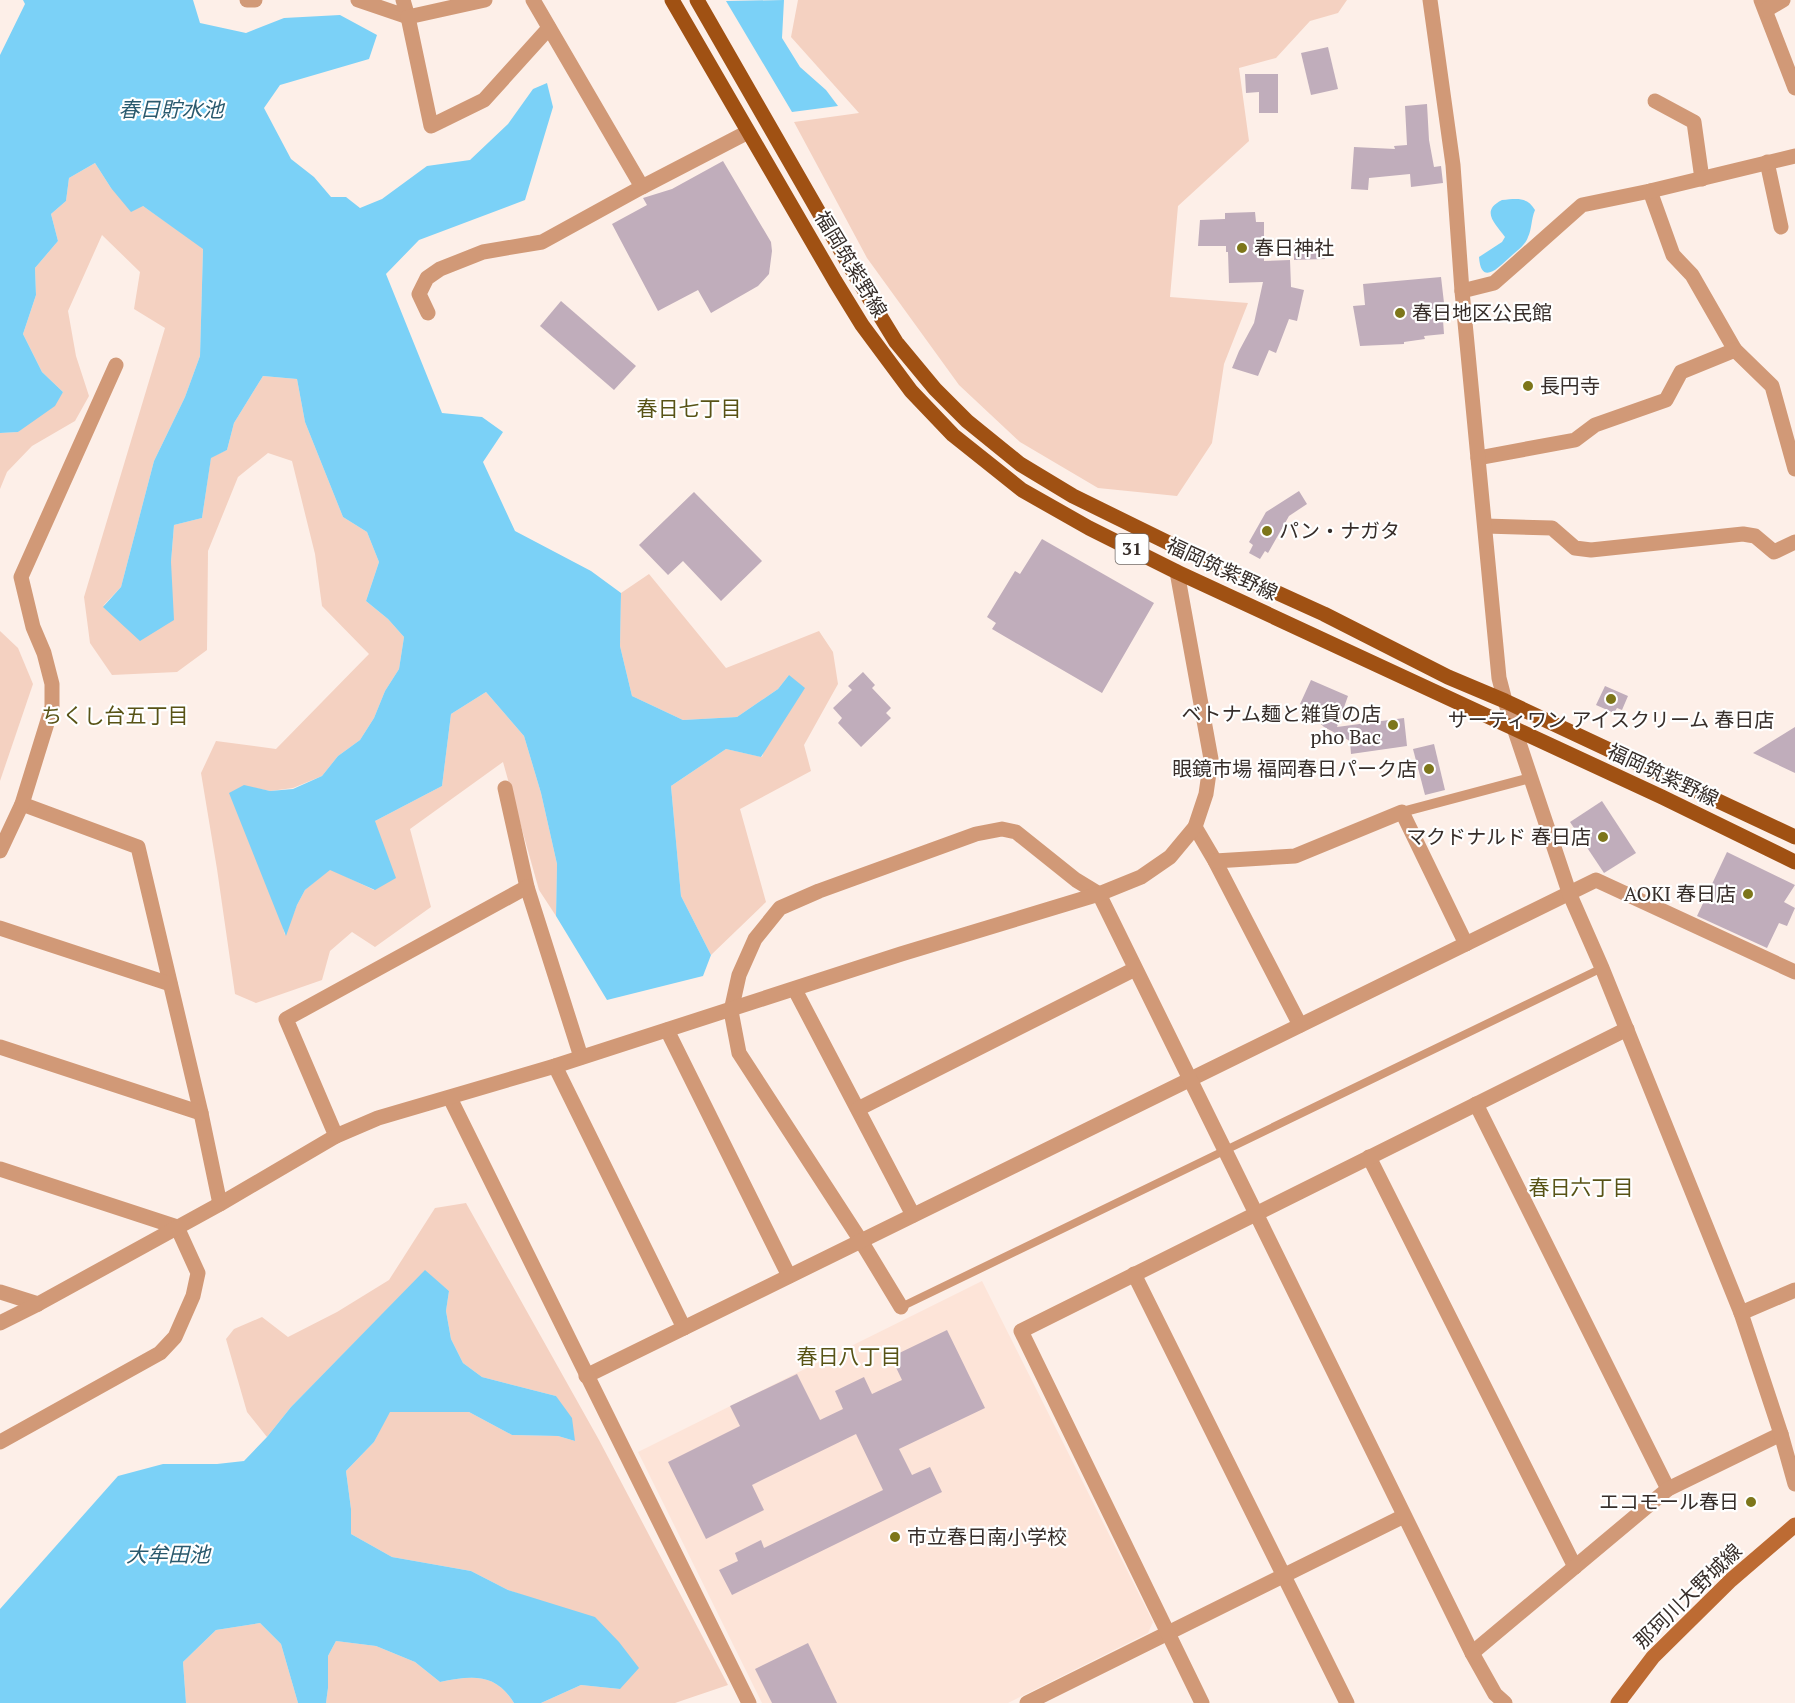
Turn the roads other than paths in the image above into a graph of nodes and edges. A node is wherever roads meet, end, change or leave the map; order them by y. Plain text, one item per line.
1 (247, 0) edge
2 (255, 0) edge
3 (358, 0) edge
4 (403, 0) edge
5 (485, 0) edge
6 (533, 0) edge
7 (672, 0) edge
8 (697, 0) edge
9 (1430, 0) edge
10 (1783, 0) edge
11 (1763, 5) edge
12 (408, 17) junction
13 (549, 28) junction
14 (1795, 88) edge
15 (1655, 101) dead end
16 (748, 132) junction
17 (1795, 156) edge
18 (1767, 162) junction
19 (1702, 178) junction
20 (642, 187) junction
21 (1650, 191) junction
22 (1781, 227) dead end
23 (1462, 291) junction
24 (428, 313) dead end
25 (1735, 350) junction
26 (116, 365) dead end
27 (1478, 458) junction
28 (1795, 469) edge
29 (1485, 526) junction
30 (1795, 542) edge
31 (1177, 572) junction
32 (1505, 701) junction
33 (1513, 728) junction
34 (1530, 778) junction
35 (505, 788) dead end
36 (22, 804) junction
37 (1402, 812) junction
38 (1195, 828) junction
39 (1795, 837) edge
40 (0, 851) edge
41 (1215, 861) junction
42 (1795, 862) edge
43 (527, 887) junction
44 (1099, 894) junction
45 (1570, 895) junction
46 (0, 928) edge
47 (1466, 944) junction
48 (1602, 968) junction
49 (1135, 969) junction
50 (1795, 972) edge
51 (170, 984) junction
52 (795, 990) junction
53 (730, 1011) junction
54 (1300, 1025) junction
55 (1627, 1029) junction
56 (667, 1030) junction
57 (0, 1047) edge
58 (581, 1057) junction
59 (555, 1066) junction
60 (1189, 1080) junction
61 (450, 1098) junction
62 (1476, 1104) junction
63 (858, 1109) junction
64 (201, 1113) junction
65 (336, 1136) junction
66 (1225, 1151) junction
67 (1370, 1157) junction
68 (0, 1169) edge
69 (219, 1204) junction
70 (1256, 1214) junction
71 (913, 1215) junction
72 (177, 1227) junction
73 (861, 1241) junction
74 (1134, 1274) junction
75 (789, 1276) junction
76 (1795, 1290) edge
77 (0, 1292) edge
78 (38, 1304) junction
79 (901, 1307) joint
80 (1741, 1313) junction
81 (0, 1323) edge
82 (684, 1328) junction
83 (586, 1376) junction
84 (1781, 1434) junction
85 (0, 1442) edge
86 (1795, 1484) edge
87 (1668, 1489) junction
88 (1404, 1516) junction
89 (1795, 1525) edge
90 (1575, 1567) junction
91 (1285, 1575) junction
92 (1167, 1634) junction
93 (1472, 1653) junction
94 (1044, 1699) edge
95 (749, 1703) edge
96 (1027, 1703) edge
97 (1202, 1703) edge
98 (1347, 1703) edge
99 (1505, 1703) edge
100 (1618, 1703) edge

1 - 2 street
3 - 12 street
4 - 12 street
5 - 12 street
6 - 13 street
7 - 16 main road, 福岡筑紫野線 / 31
8 - 32 main road, 福岡筑紫野線 / 31
9 - 23 street
10 - 11 street
11 - 14 street
12 - 13 street
13 - 20 street
15 - 19 street
16 - 20 street
16 - 31 main road, 福岡筑紫野線 / 31
17 - 18 street
18 - 19 street
18 - 22 street
19 - 21 street
20 - 24 street
21 - 23 street
21 - 25 street
23 - 27 street
25 - 27 street
25 - 28 street
26 - 36 street
27 - 29 street
29 - 30 street
29 - 32 street
31 - 33 main road, 福岡筑紫野線 / 31
31 - 38 street
32 - 33 street
32 - 39 main road, 福岡筑紫野線 / 31
33 - 34 street
33 - 42 main road, 福岡筑紫野線 / 31
34 - 37 street
34 - 45 street
35 - 43 street
36 - 40 street
36 - 51 street
37 - 41 street
37 - 47 street
38 - 41 street
38 - 44 street
41 - 54 street
43 - 58 street
43 - 65 street
44 - 49 street
44 - 52 street
44 - 53 street
45 - 47 street
45 - 48 street
45 - 50 street
46 - 51 street
47 - 54 street
48 - 55 street
48 - 66 lane
49 - 60 street
49 - 63 street
51 - 64 street
52 - 53 street
52 - 63 street
53 - 56 street
53 - 73 street
54 - 60 street
55 - 62 street
55 - 80 street
56 - 58 street
56 - 75 street
57 - 64 street
58 - 59 street
59 - 61 street
59 - 82 street
60 - 66 street
60 - 71 street
61 - 65 street
61 - 83 street
62 - 67 street
62 - 87 street
63 - 71 street
64 - 69 street
65 - 69 street
66 - 70 street
66 - 79 lane
67 - 70 street
67 - 90 street
68 - 72 street
69 - 72 street
70 - 74 street
70 - 88 street
71 - 73 street
72 - 78 street
72 - 85 street
73 - 75 street
73 - 79 street
74 - 91 street
74 - 92 street
75 - 82 street
76 - 80 street
77 - 78 street
78 - 81 street
80 - 84 street
82 - 83 street
83 - 95 street
84 - 86 street
84 - 87 street
87 - 90 street
88 - 91 street
88 - 93 street
89 - 100 main road, 那珂川大野城線
90 - 93 street
91 - 92 street
91 - 98 street
92 - 94 street
92 - 97 street
93 - 99 street
94 - 96 street

